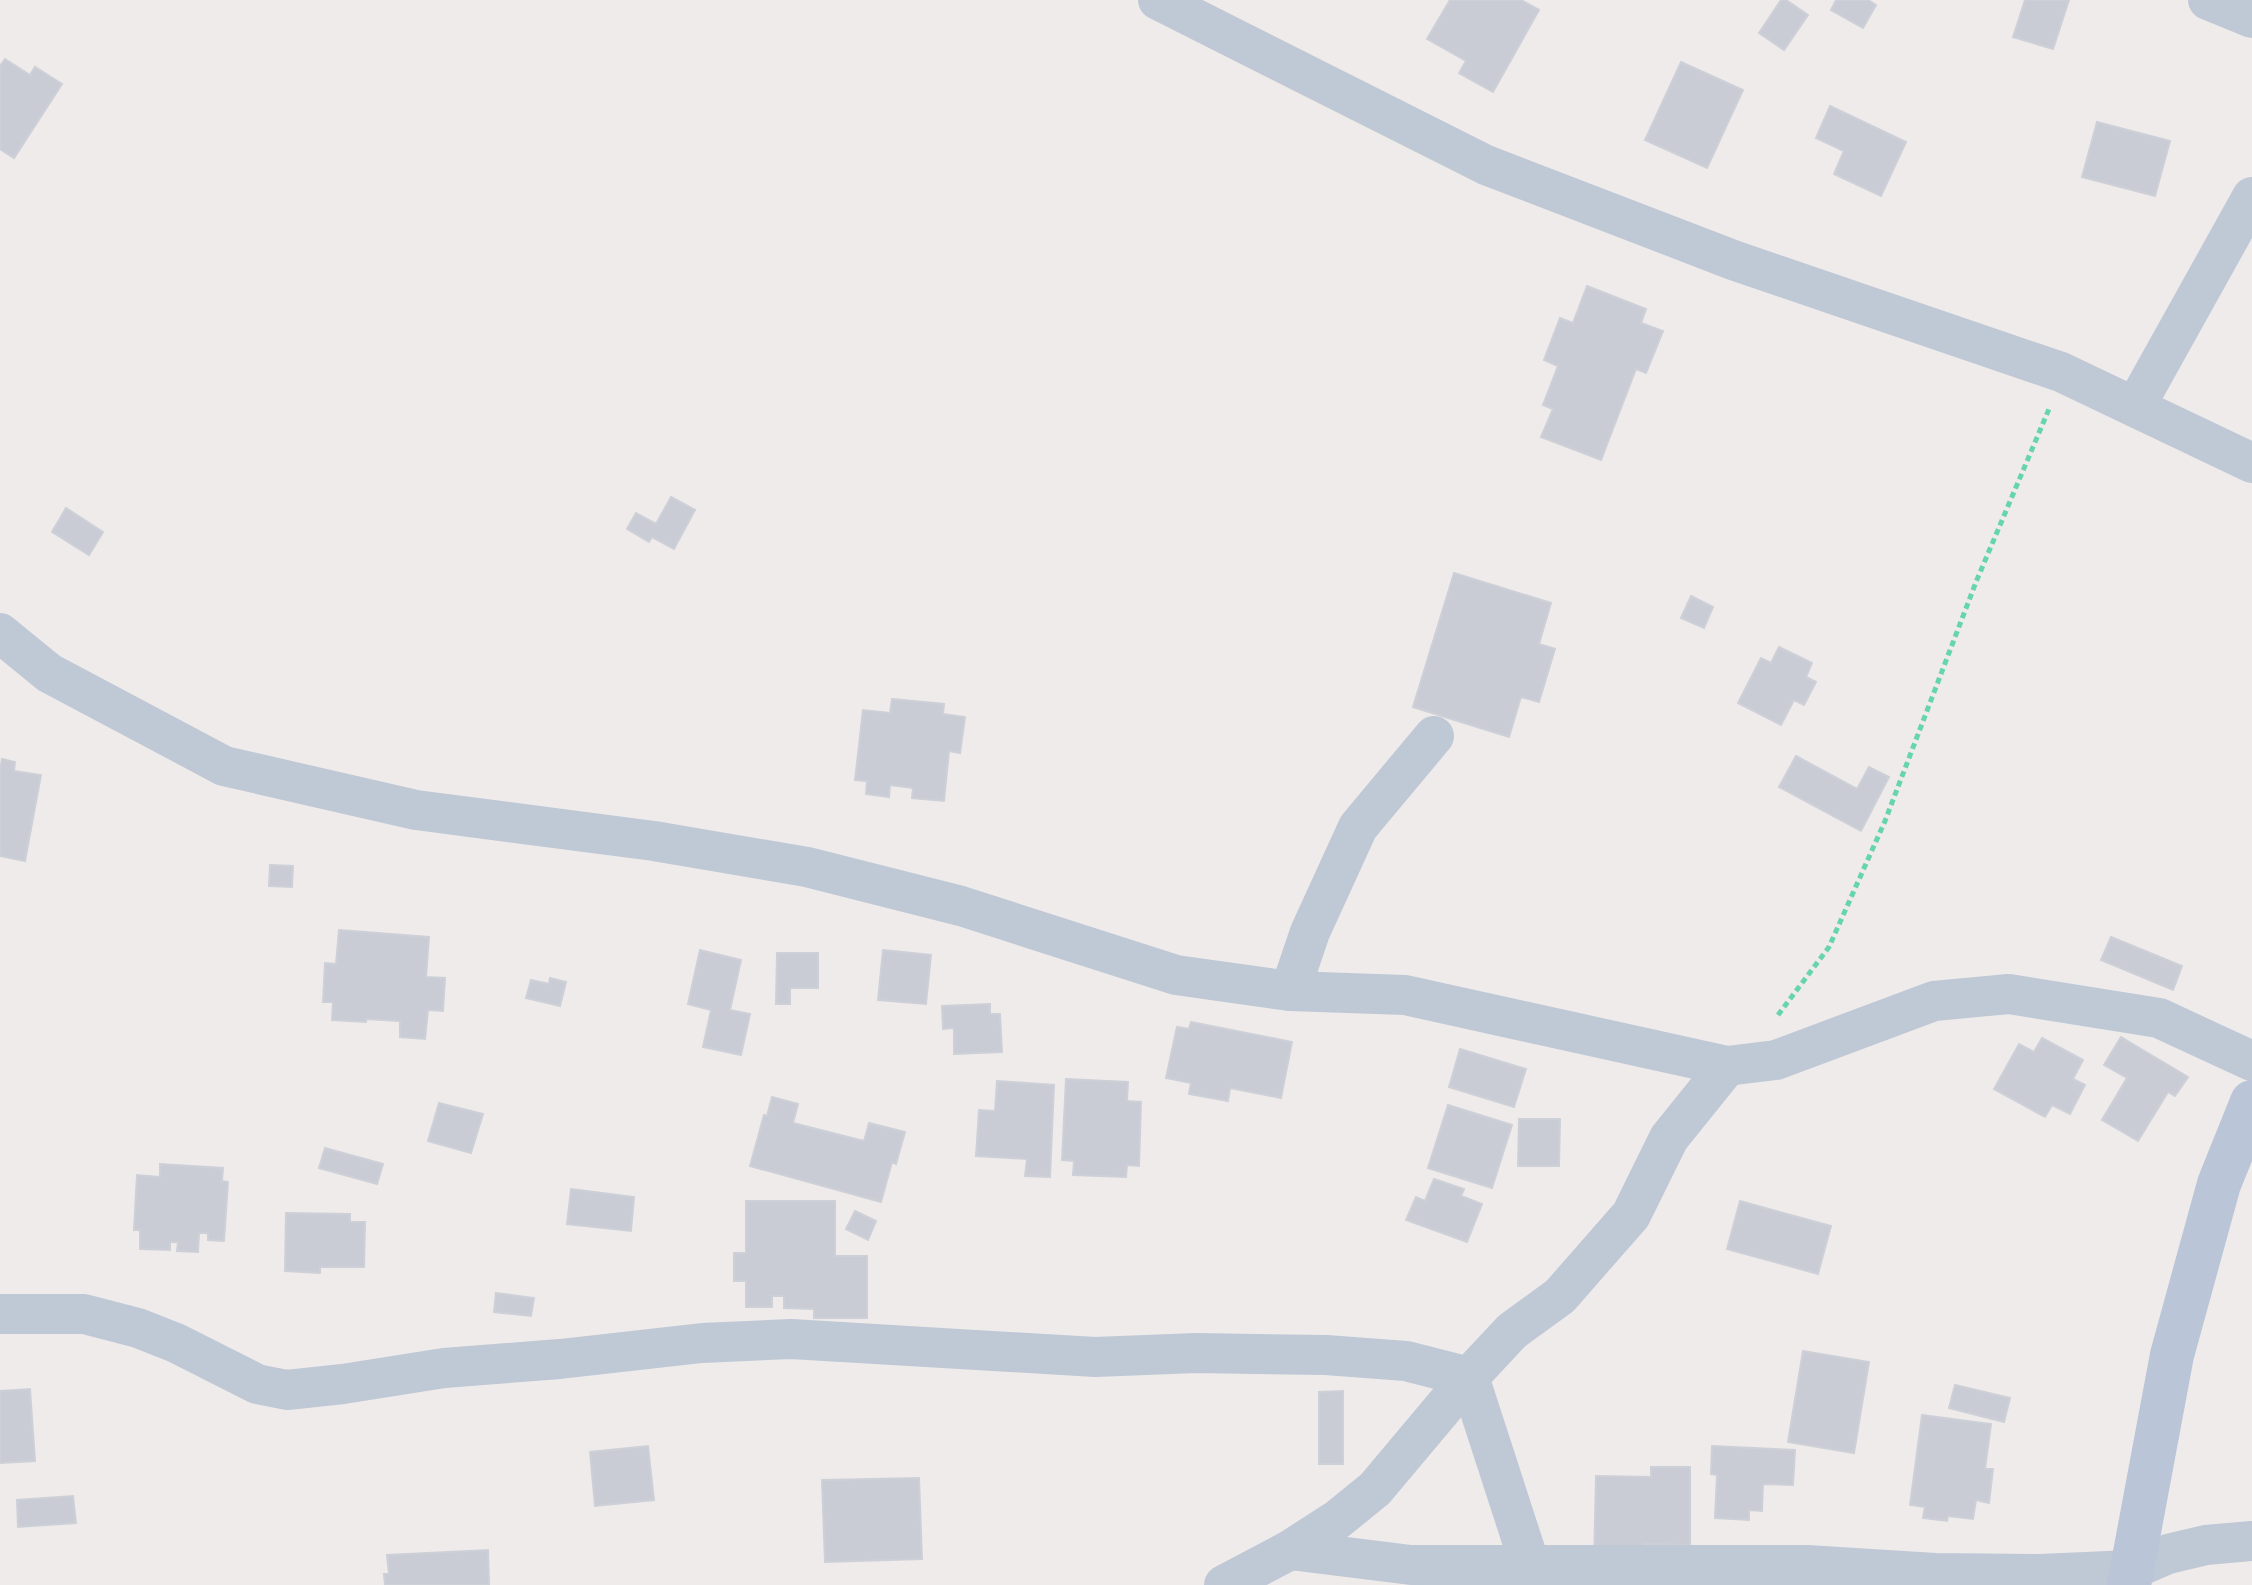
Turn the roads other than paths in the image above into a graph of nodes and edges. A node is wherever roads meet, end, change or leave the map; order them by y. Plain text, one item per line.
1 (1158, 0) edge
2 (2208, 0) edge
3 (2252, 18) edge
4 (2252, 197) edge
5 (2135, 407) junction
6 (2252, 463) edge
7 (0, 633) edge
8 (1434, 736) dead end
9 (1290, 991) junction
10 (2252, 1061) edge
11 (1727, 1066) junction
12 (2252, 1102) edge
13 (0, 1314) edge
14 (1469, 1377) junction
15 (2252, 1541) edge
16 (1290, 1550) junction
17 (1530, 1565) junction
18 (2130, 1578) edge
19 (1224, 1585) edge

1 - 5 street
2 - 3 street
4 - 5 street
5 - 6 street
7 - 9 street
8 - 9 street
9 - 11 street
10 - 11 street
11 - 14 street
12 - 18 street
13 - 14 street
14 - 16 street
14 - 17 street
15 - 18 street
16 - 17 street
16 - 19 street
17 - 18 street

